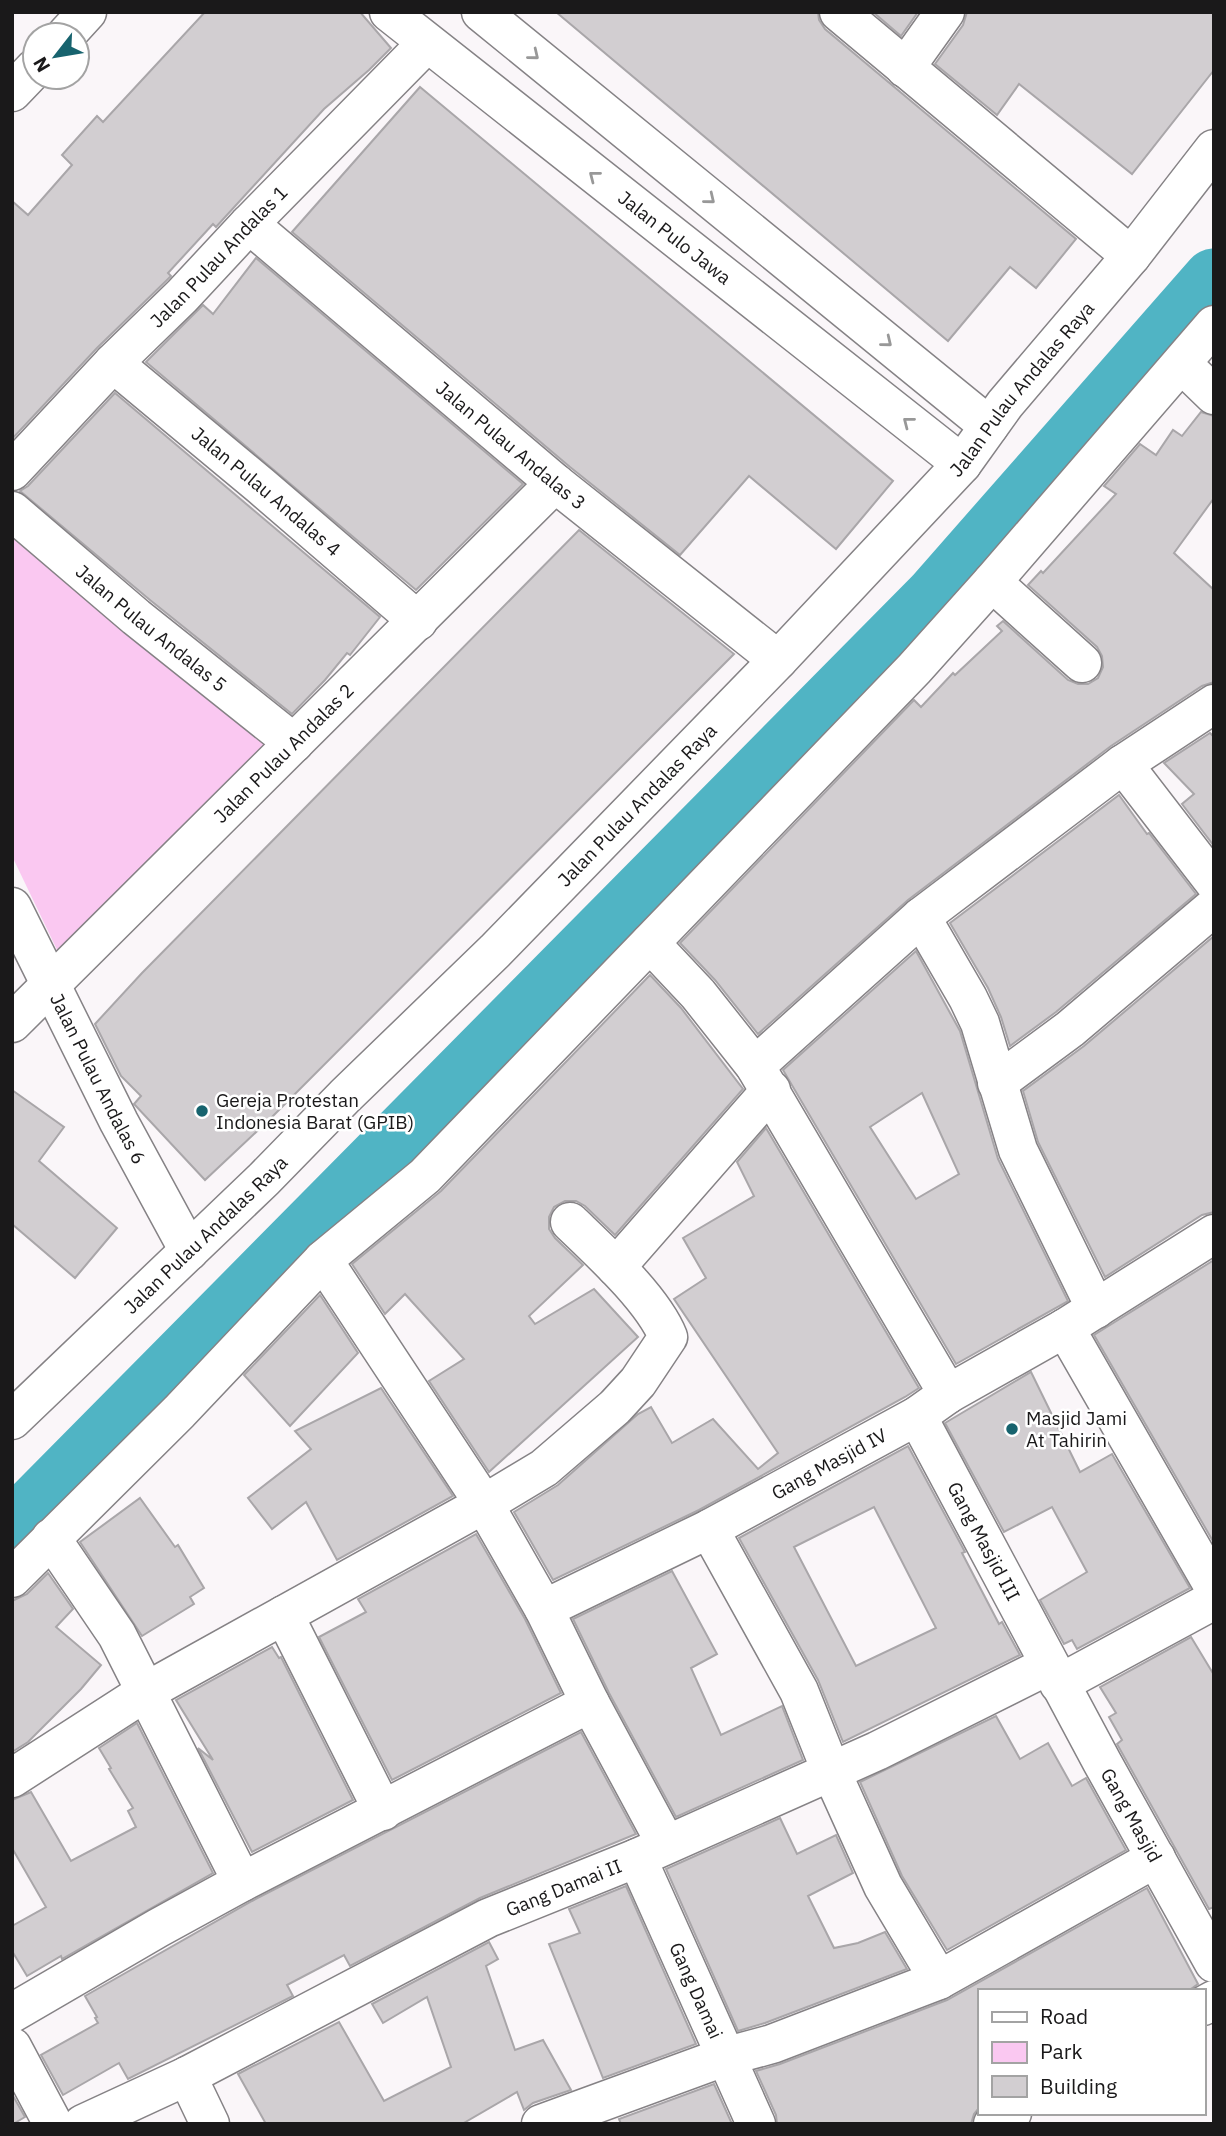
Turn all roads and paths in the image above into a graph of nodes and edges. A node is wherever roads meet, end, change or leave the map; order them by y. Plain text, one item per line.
1 (389, 12) edge
2 (481, 12) edge
3 (839, 12) edge
4 (945, 12) edge
5 (426, 44) junction
6 (905, 68) junction
7 (1214, 149) edge
8 (249, 224) junction
9 (1131, 256) junction
10 (1214, 325) edge
11 (113, 363) junction
12 (1182, 364) junction
13 (1214, 395) edge
14 (989, 426) junction
15 (962, 464) junction
16 (12, 471) edge
17 (555, 483) junction
18 (12, 511) edge
19 (992, 583) junction
20 (418, 621) junction
21 (778, 660) junction
22 (1082, 663) dead end
23 (1212, 708) edge
24 (294, 743) junction
25 (1123, 764) junction
26 (1214, 882) edge
27 (12, 907) edge
28 (1214, 907) edge
29 (921, 917) junction
30 (650, 943) junction
31 (50, 984) junction
32 (12, 1023) edge
33 (763, 1078) junction
34 (997, 1083) junction
35 (570, 1222) dead end
36 (1212, 1240) edge
37 (189, 1251) junction
38 (323, 1260) junction
39 (616, 1267) junction
40 (1080, 1319) junction
41 (948, 1394) junction
42 (917, 1416) junction
43 (12, 1420) edge
44 (484, 1504) junction
45 (709, 1529) junction
46 (51, 1538) junction
47 (12, 1578) edge
48 (1214, 1587) edge
49 (1214, 1600) edge
50 (544, 1609) junction
51 (284, 1615) junction
52 (1054, 1675) junction
53 (147, 1691) junction
54 (590, 1703) junction
55 (831, 1771) junction
56 (12, 1778) edge
57 (383, 1811) junction
58 (651, 1851) junction
59 (1156, 1858) junction
60 (243, 1882) junction
61 (1214, 1964) edge
62 (939, 1980) junction
63 (12, 2014) edge
64 (12, 2047) edge
65 (724, 2057) junction
66 (187, 2076) junction
67 (1009, 2115) edge
68 (53, 2124) edge
69 (83, 2124) edge
70 (210, 2124) edge
71 (541, 2124) edge
72 (756, 2124) edge
73 (993, 2124) edge

1 - 5 street, Jalan Pulo Jawa
2 -> 14 street
3 - 6 street
4 - 6 street
5 - 8 street, Jalan Pulau Andalas 1
15 -> 5 street, Jalan Pulo Jawa
6 - 9 street
7 - 9 street, Jalan Pulau Andalas Raya
8 - 11 street, Jalan Pulau Andalas 1
8 - 17 street, Jalan Pulau Andalas 3
9 - 14 street, Jalan Pulau Andalas Raya
10 - 12 street
11 - 16 street, Jalan Pulau Andalas 1
11 - 20 street, Jalan Pulau Andalas 4
12 - 13 street
12 - 19 street
14 - 15 street, Jalan Pulau Andalas Raya
15 - 21 street, Jalan Pulau Andalas Raya
17 - 20 street, Jalan Pulau Andalas 2
17 - 21 street, Jalan Pulau Andalas 3
18 - 24 street, Jalan Pulau Andalas 5
19 - 22 street
19 - 30 street
20 - 24 street, Jalan Pulau Andalas 2
21 - 37 street, Jalan Pulau Andalas Raya
23 - 25 street
24 - 31 street, Jalan Pulau Andalas 2
25 - 26 street
25 - 29 street
27 - 31 street, Jalan Pulau Andalas 6
28 - 34 street
29 - 33 street
29 - 34 street
30 - 33 street
30 - 38 street
31 - 32 street, Jalan Pulau Andalas 2
31 - 37 street, Jalan Pulau Andalas 6
33 - 39 street
33 - 41 street
34 - 40 street
35 - 39 street
36 - 40 street, Gang Masjid IV
37 - 43 street, Jalan Pulau Andalas Raya
38 - 44 street, Gang Damai
38 - 46 street
39 - 44 street
40 - 41 street, Gang Masjid IV
40 - 48 street
41 - 42 street, Gang Masjid IV
42 - 45 street, Gang Masjid IV
42 - 52 street, Gang Masjid III
44 - 50 street, Gang Damai
44 - 51 street
45 - 50 street, Gang Masjid IV
45 - 55 street
46 - 47 street
46 - 53 street
49 - 52 street, Gang Damai II
50 - 54 street, Gang Damai
51 - 53 street
51 - 57 street
52 - 55 street, Gang Damai II
52 - 59 street, Gang Masjid
53 - 56 street
53 - 60 street
54 - 57 street
54 - 58 street, Gang Damai
55 - 58 street, Gang Damai II
55 - 62 street
57 - 60 street
58 - 65 street, Gang Damai
58 - 66 street, Gang Damai II
59 - 61 street, Gang Masjid
59 - 62 street
60 - 63 street
62 - 65 street
64 - 68 street
65 - 71 street
65 - 72 street, Gang Damai
66 - 69 street, Gang Damai II
66 - 70 street
67 - 73 street

